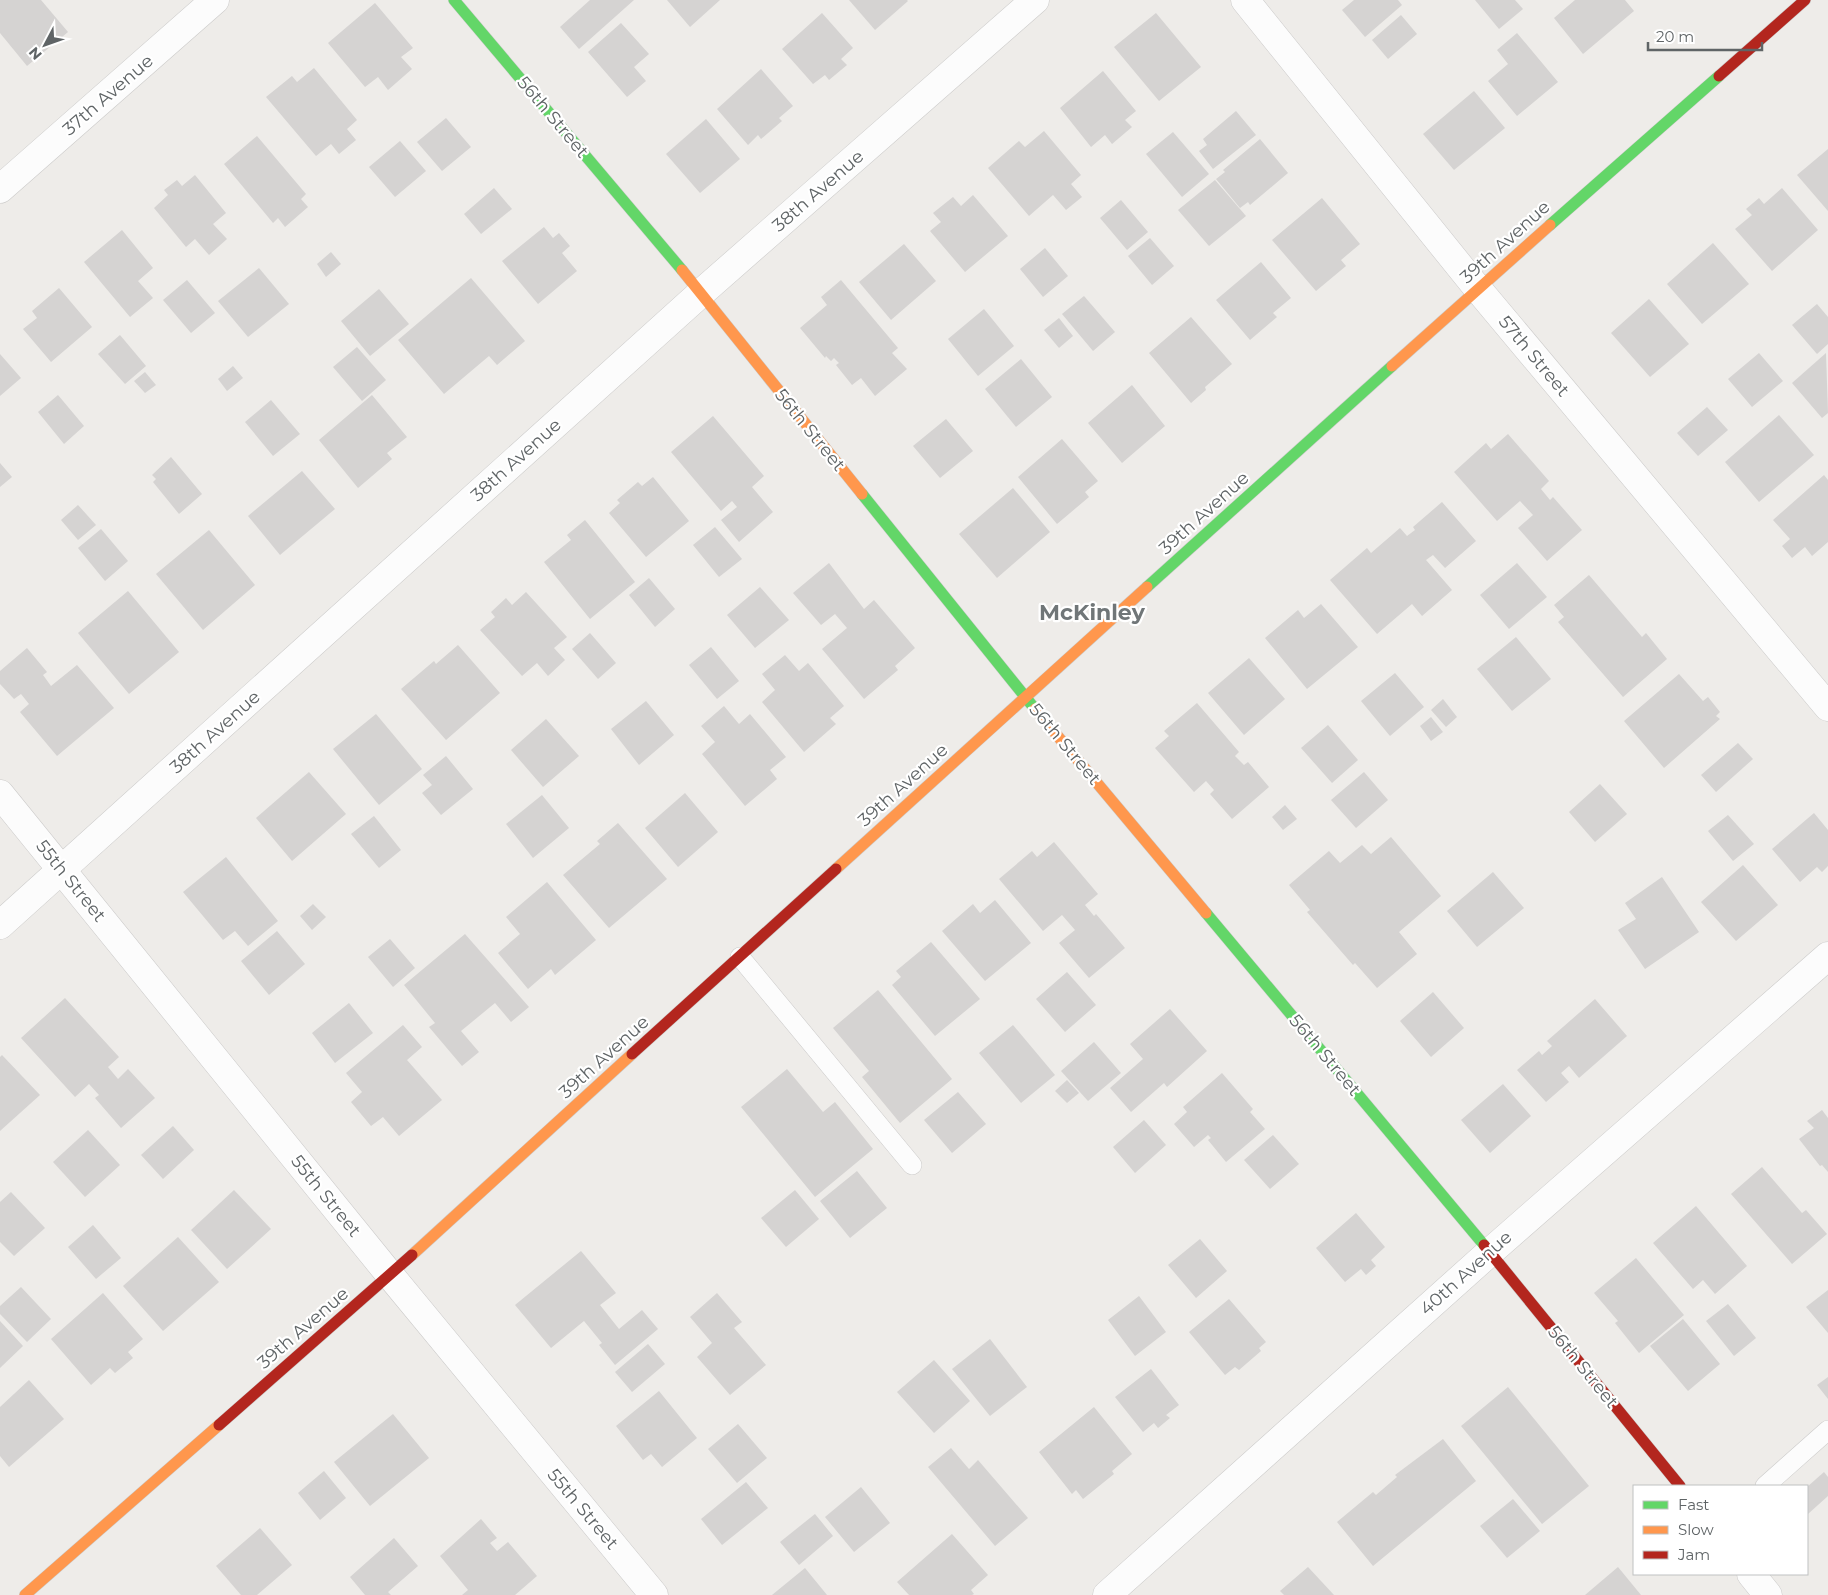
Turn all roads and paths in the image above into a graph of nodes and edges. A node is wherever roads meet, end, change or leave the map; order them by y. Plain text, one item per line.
1 (215, 0) edge
2 (454, 0) edge
3 (1036, 0) edge
4 (1245, 0) edge
5 (1805, 0) edge
6 (0, 190) edge
7 (1478, 289) junction
8 (701, 293) junction
9 (1025, 697) junction
10 (1828, 707) edge
11 (0, 794) edge
12 (63, 870) junction
13 (0, 925) edge
14 (1828, 956) edge
15 (740, 957) junction
16 (912, 1165) dead end
17 (1490, 1252) junction
18 (390, 1276) junction
19 (1828, 1430) edge
20 (1679, 1485) edge
21 (1766, 1485) edge
22 (1752, 1575) edge
23 (25, 1595) edge
24 (654, 1595) edge
25 (1107, 1595) edge
26 (1768, 1595) edge

1 - 6 street, 37th Avenue
2 - 8 main road, 56th Street
3 - 8 street, 38th Avenue
4 - 7 street, 57th Street
5 - 7 main road, 39th Avenue
7 - 9 main road, 39th Avenue
7 - 10 street, 57th Street
8 - 9 main road, 56th Street
8 - 12 street, 38th Avenue
9 - 15 main road, 39th Avenue
9 - 17 main road, 56th Street
11 - 12 street, 55th Street
12 - 13 street, 38th Avenue
12 - 18 street, 55th Street
14 - 17 street, 40th Avenue
15 - 16 lane
15 - 18 main road, 39th Avenue
17 - 20 main road, 56th Street
17 - 25 street, 40th Avenue
18 - 23 main road, 39th Avenue
18 - 24 street, 55th Street
19 - 21 lane
22 - 26 street

